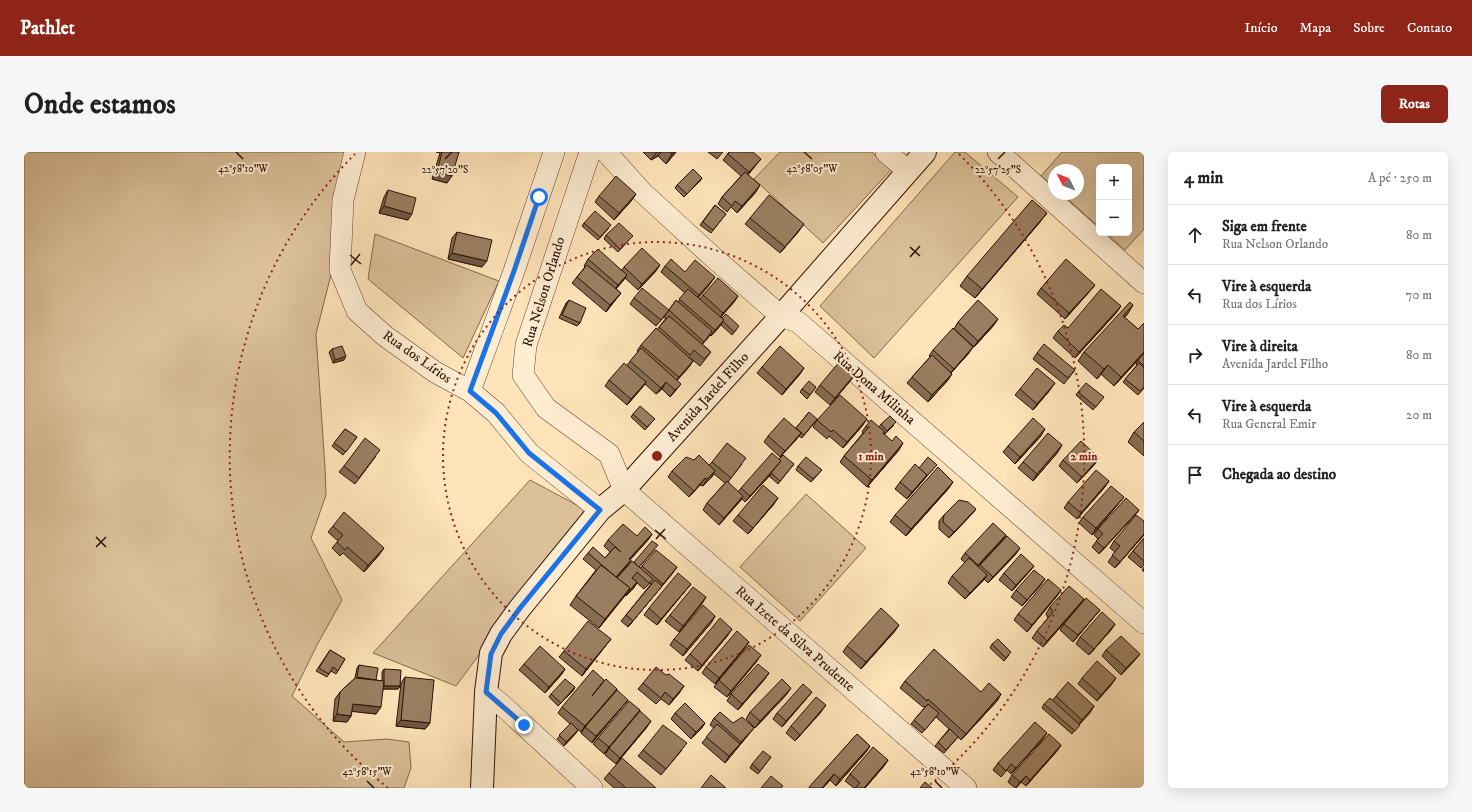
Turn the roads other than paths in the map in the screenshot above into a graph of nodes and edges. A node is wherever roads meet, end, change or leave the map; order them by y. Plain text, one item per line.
1 (356, 152) edge
2 (554, 152) edge
3 (590, 152) edge
4 (606, 152) edge
5 (886, 152) edge
6 (925, 152) edge
7 (998, 152) edge
8 (908, 171) junction
9 (1144, 283) edge
10 (781, 316) junction
11 (470, 391) junction
12 (624, 490) junction
13 (600, 510) junction
14 (1144, 622) edge
15 (486, 692) junction
16 (482, 788) edge
17 (592, 788) edge
18 (966, 788) edge

1 - 11 street, Rua dos Lírios
2 - 11 street
3 - 12 street, Rua Nelson Orlando
4 - 10 street, Rua Dona Milinha
5 - 8 street
6 - 8 main road, Avenida Jardel Filho
7 - 9 street
8 - 10 main road, Avenida Jardel Filho
10 - 12 main road, Avenida Jardel Filho
10 - 14 street, Rua Dona Milinha
11 - 13 street, Rua dos Lírios
12 - 13 main road, Avenida Jardel Filho
12 - 18 street, Rua Izete da Silva Prudente
13 - 15 main road, Avenida Jardel Filho
15 - 16 main road, Avenida Jardel Filho
15 - 17 street

